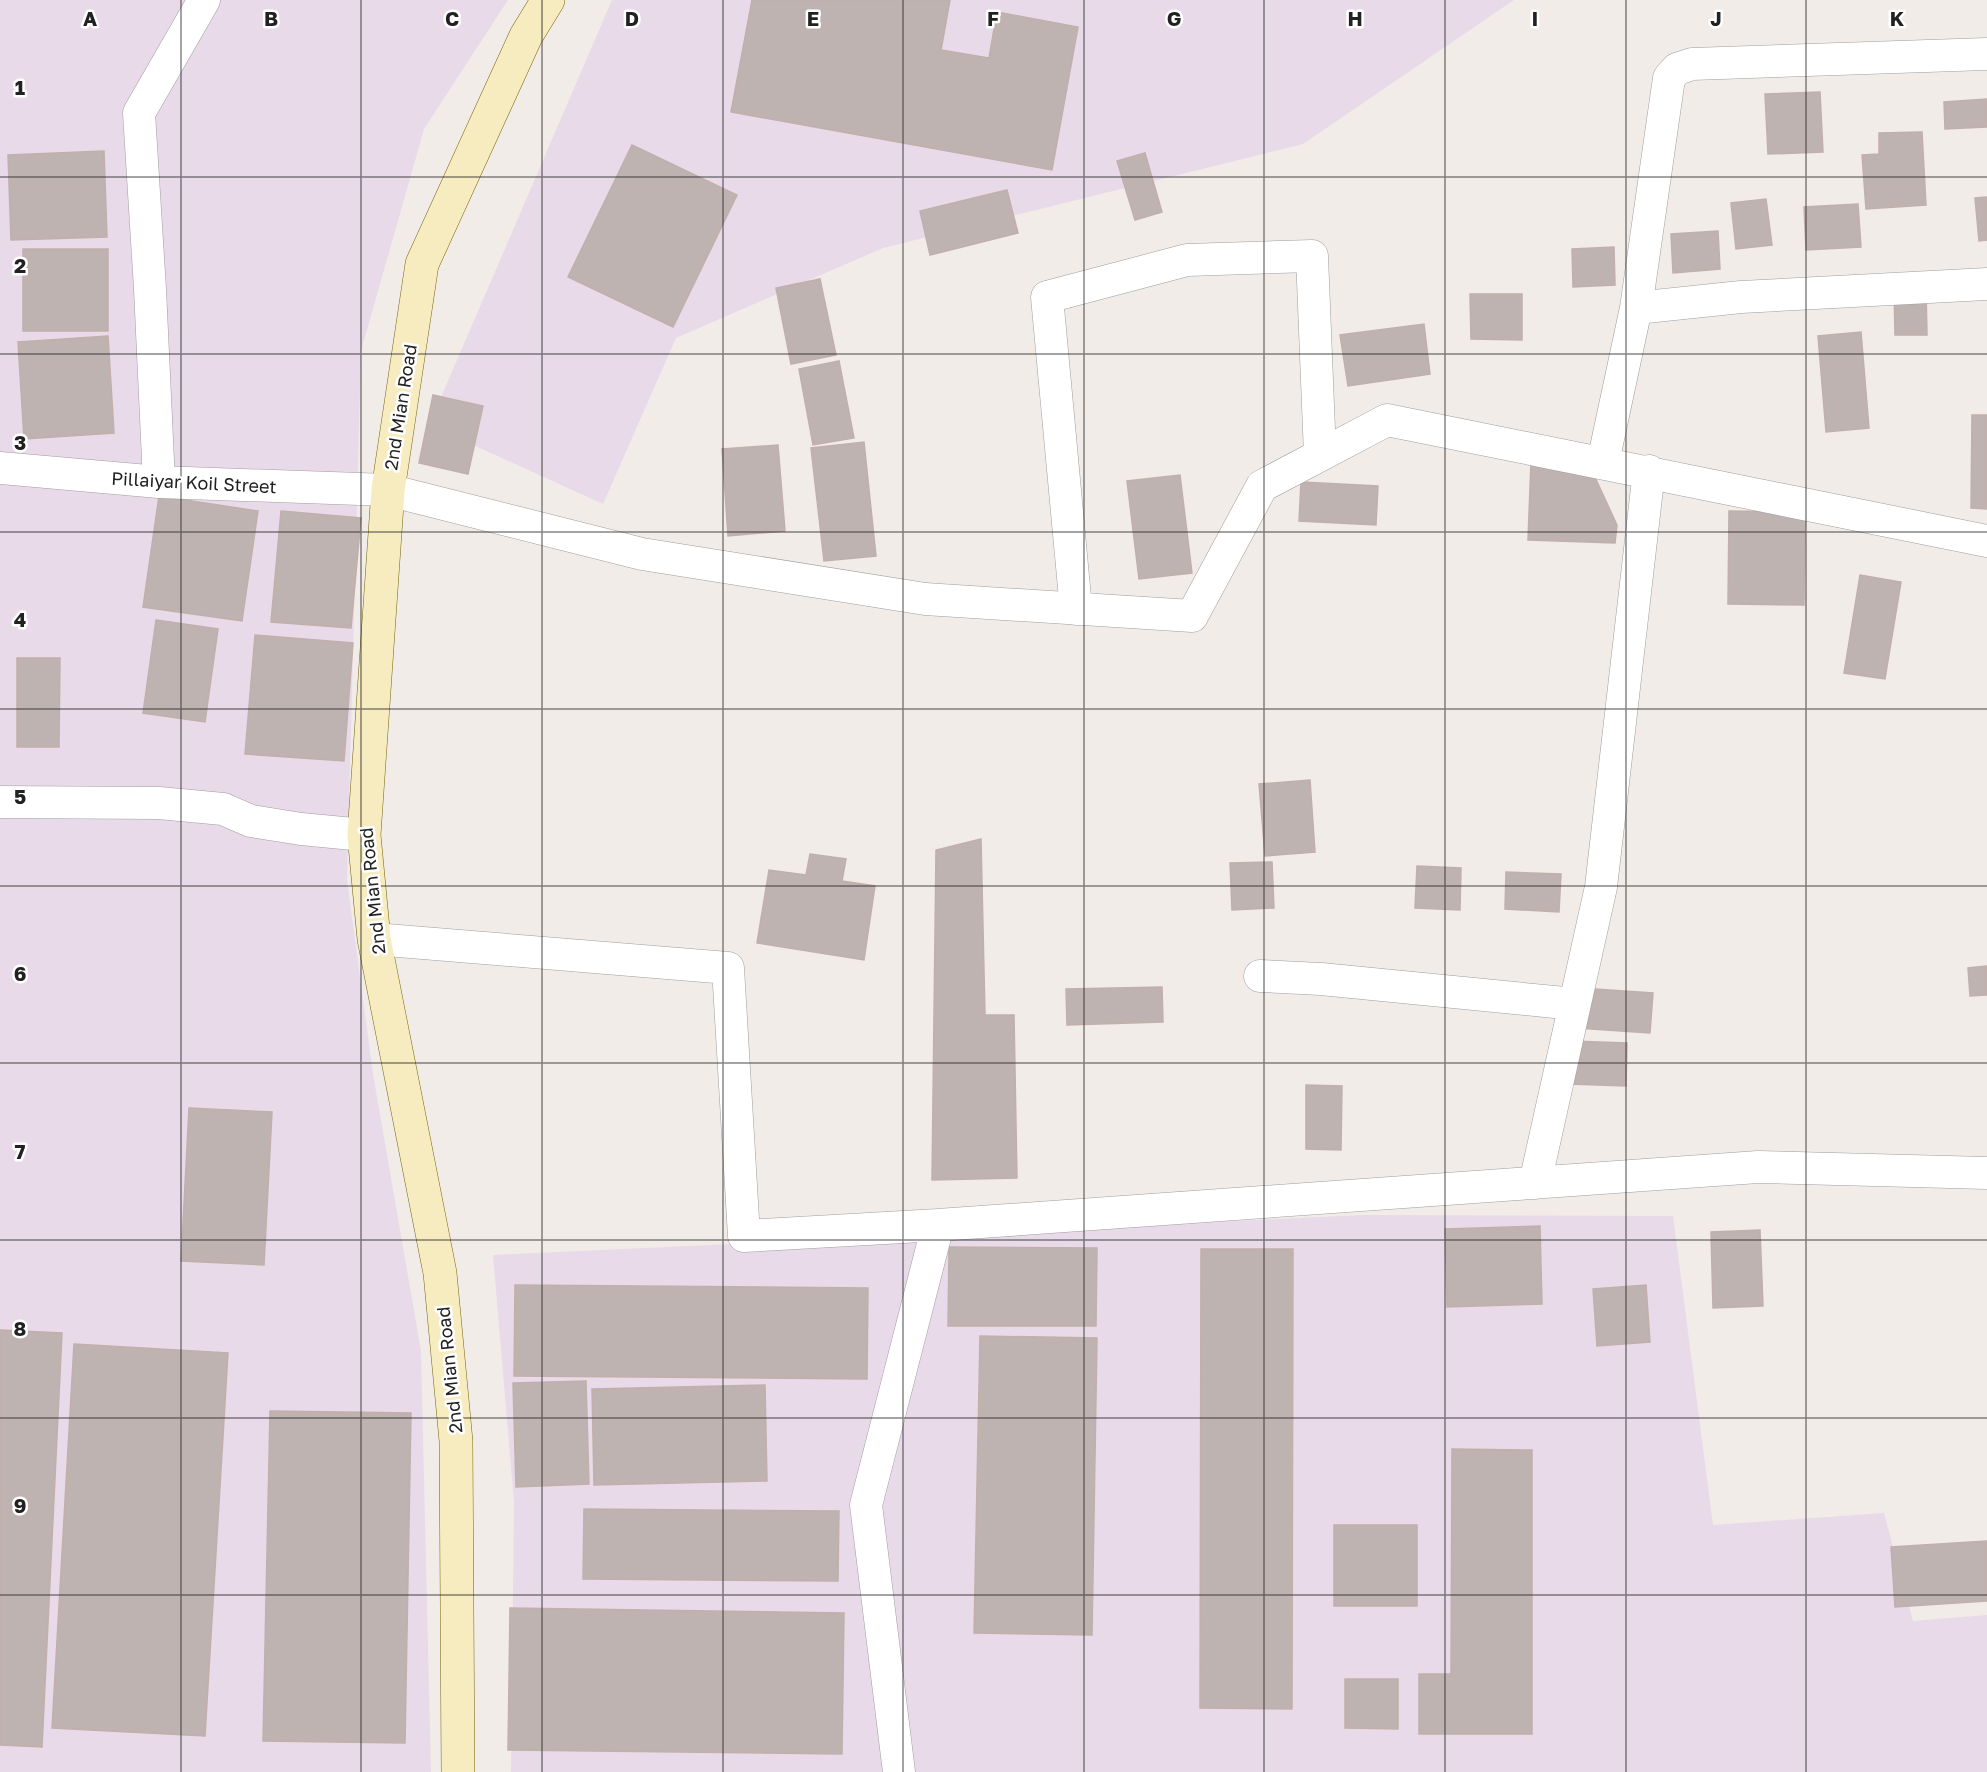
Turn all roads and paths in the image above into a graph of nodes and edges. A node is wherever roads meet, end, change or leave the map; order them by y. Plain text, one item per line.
1 (204, 0) edge
2 (540, 2) edge
3 (1987, 54) edge
4 (1987, 284) edge
5 (1636, 308) junction
6 (1320, 455) junction
7 (1603, 462) junction
8 (0, 468) edge
9 (1649, 471) junction
10 (159, 482) junction
11 (388, 489) junction
12 (1987, 541) edge
13 (1076, 609) junction
14 (0, 802) edge
15 (364, 835) junction
16 (375, 939) junction
17 (1260, 976) dead end
18 (1575, 1004) junction
19 (1987, 1173) edge
20 (1535, 1183) junction
21 (938, 1225) junction
22 (458, 1772) edge
23 (899, 1772) edge

1 - 10 street
2 - 11 main road, 2nd Mian Road
3 - 5 street
4 - 5 street
5 - 7 street
6 - 7 street
6 - 13 street, Pillaiyar Koil Street
6 - 13 street
7 - 9 street
8 - 10 street, Pillaiyar Koil Street
9 - 12 street
9 - 18 street
10 - 11 street, Pillaiyar Koil Street
11 - 13 street, Pillaiyar Koil Street
11 - 15 main road, 2nd Mian Road
14 - 15 street
15 - 16 main road, 2nd Mian Road
16 - 21 street
16 - 22 main road, 2nd Mian Road
17 - 18 street
18 - 20 street
19 - 20 street
20 - 21 street
21 - 23 street

